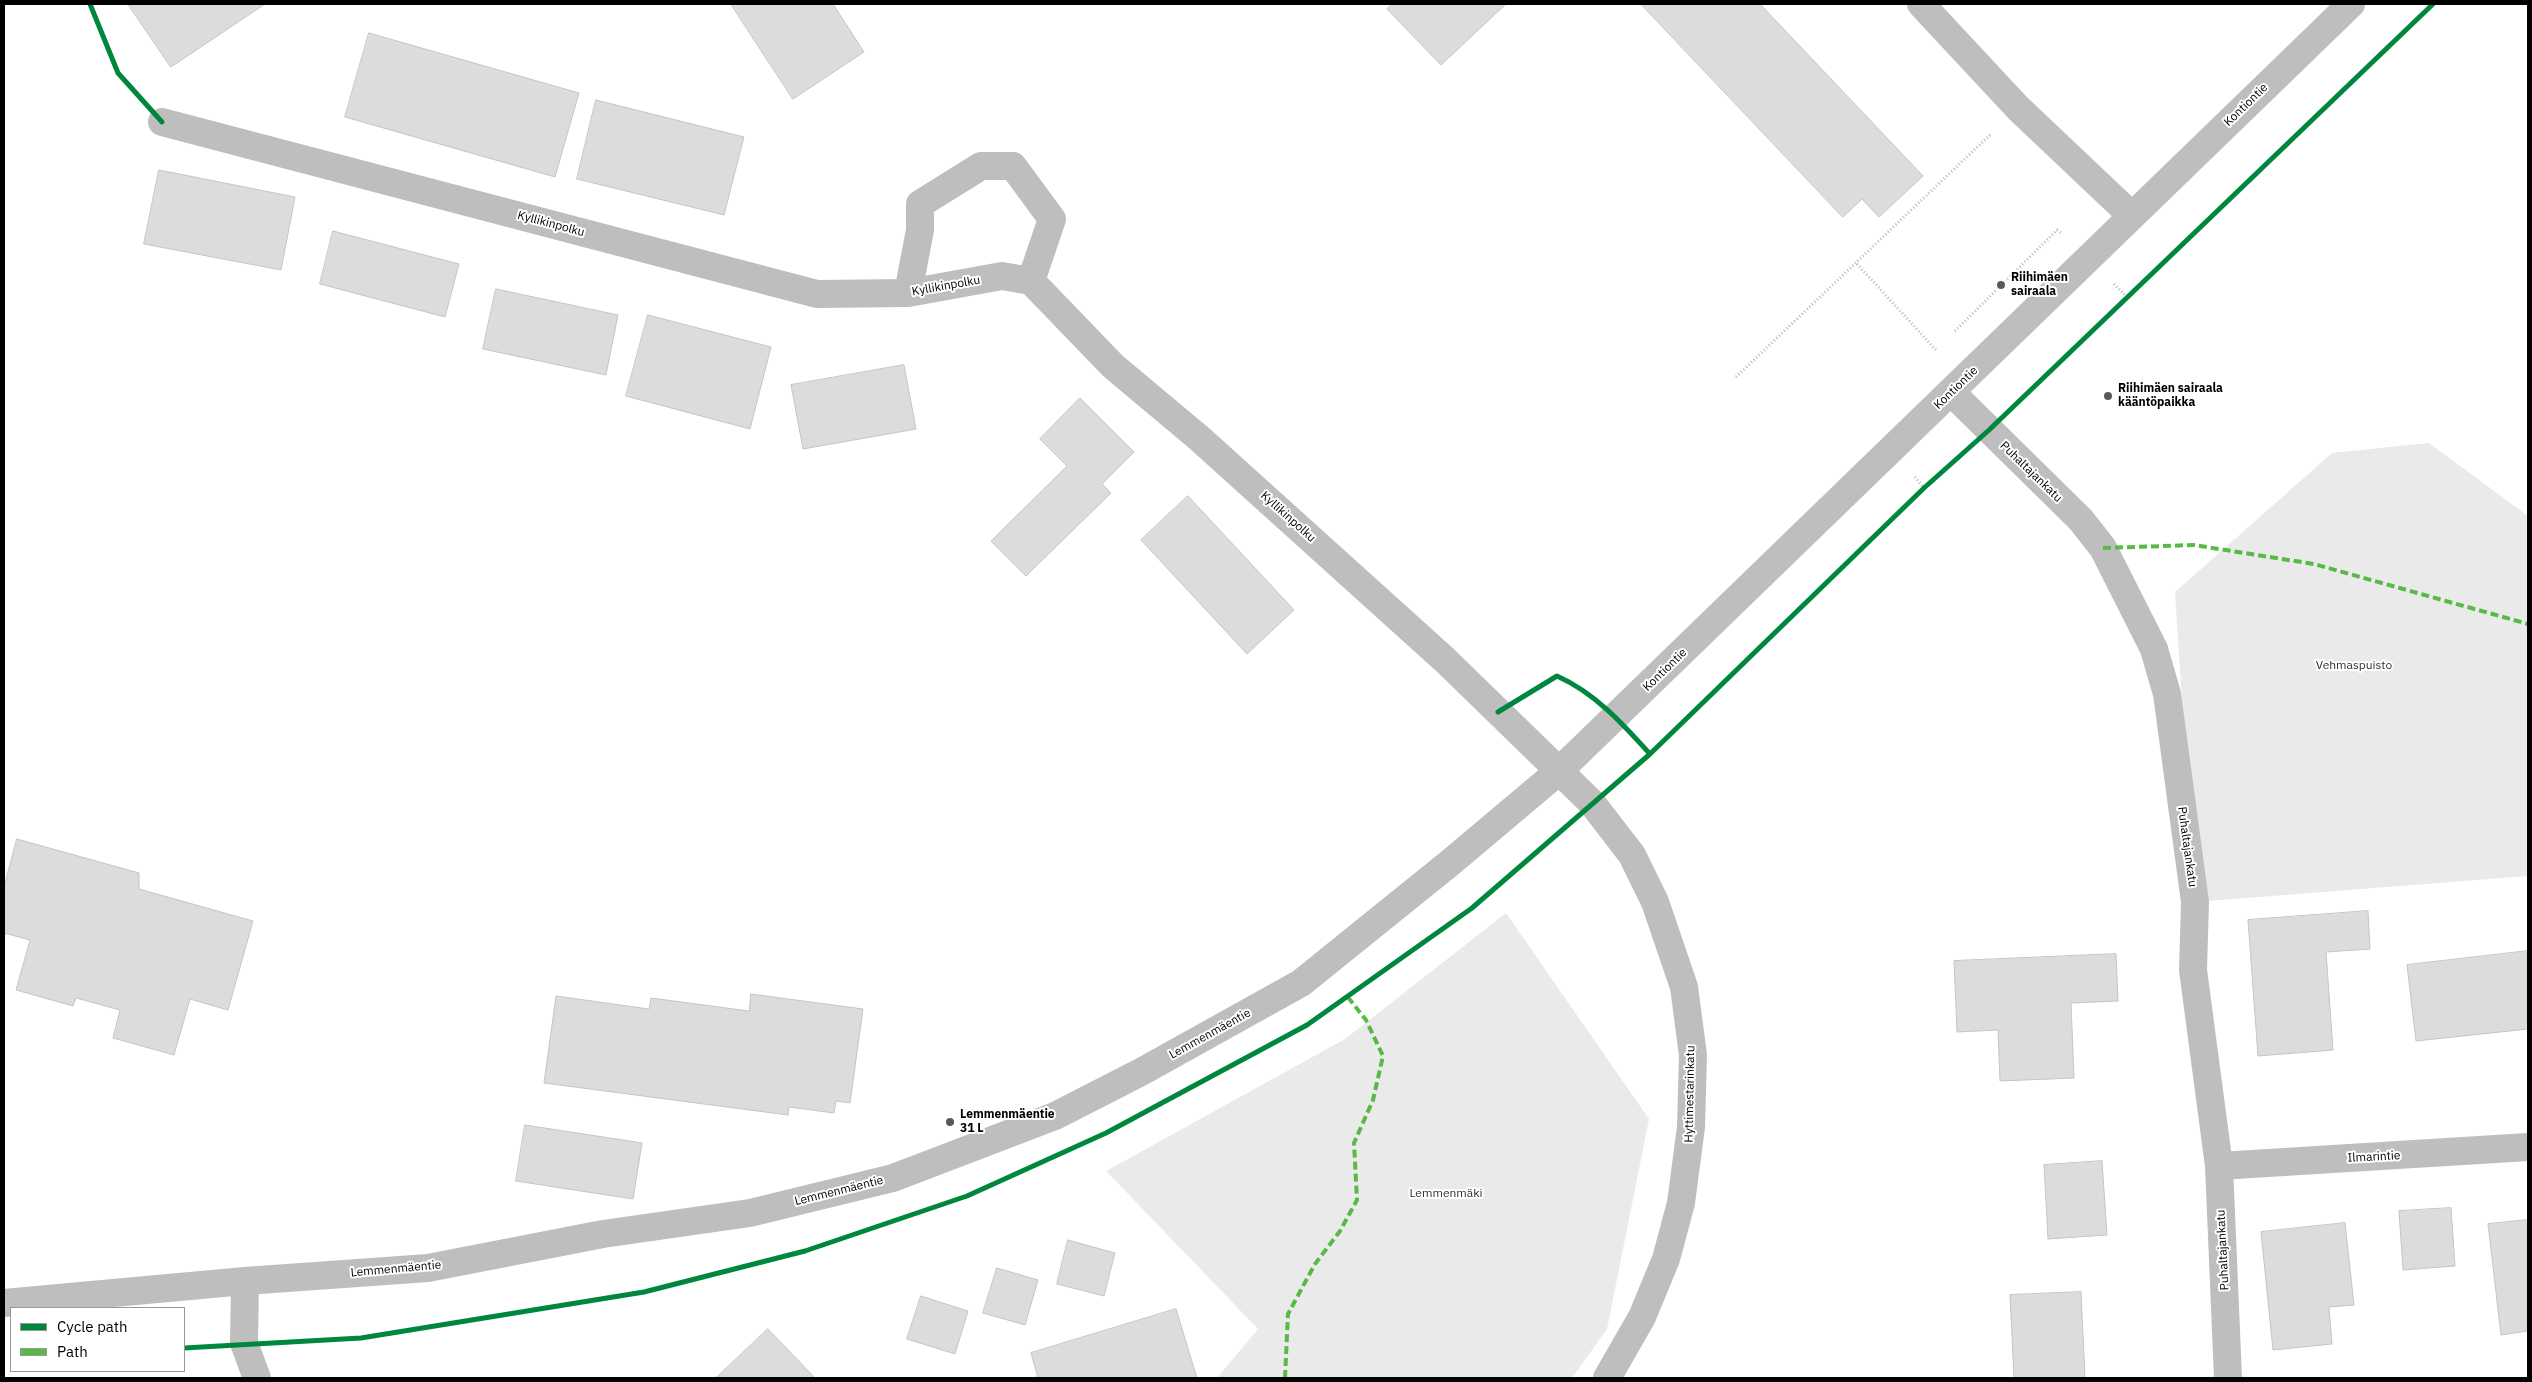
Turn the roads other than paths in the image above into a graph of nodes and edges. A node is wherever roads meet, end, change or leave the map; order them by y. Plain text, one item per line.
1 (1921, 4) edge
2 (2351, 4) edge
3 (162, 122) dead end
4 (2132, 216) junction
5 (1031, 281) junction
6 (908, 293) junction
7 (1950, 392) junction
8 (1560, 771) junction
9 (2528, 1147) edge
10 (2219, 1166) junction
11 (245, 1281) junction
12 (4, 1303) edge
13 (257, 1378) edge
14 (1607, 1378) edge
15 (2228, 1378) edge

1 - 4 street
2 - 4 street, Kontiontie
3 - 6 street, Kyllikinpolku
4 - 7 street, Kontiontie
5 - 6 street, Kyllikinpolku
5 - 6 street
5 - 8 street, Kyllikinpolku
7 - 8 street, Kontiontie
7 - 10 street, Puhaltajankatu
8 - 11 street, Lemmenmäentie
8 - 14 street, Hyttimestarinkatu
9 - 10 street, Ilmarintie
10 - 15 street, Puhaltajankatu
11 - 12 street, Lemmenmäentie
11 - 13 street

